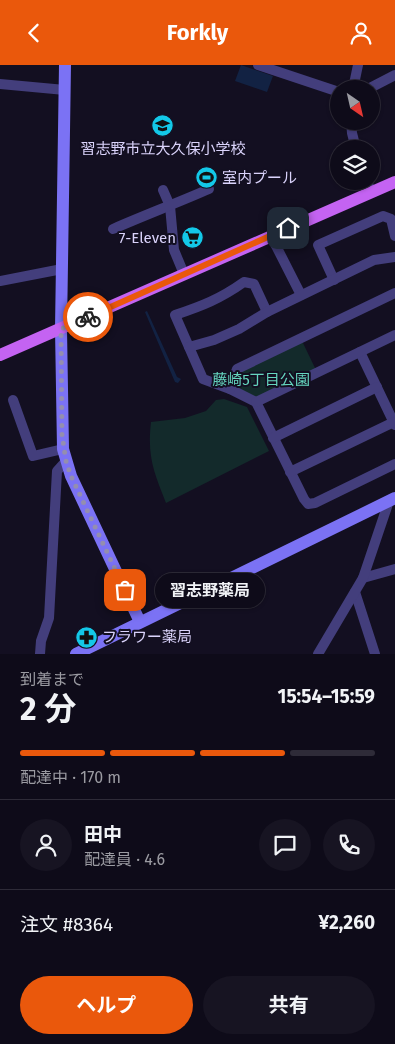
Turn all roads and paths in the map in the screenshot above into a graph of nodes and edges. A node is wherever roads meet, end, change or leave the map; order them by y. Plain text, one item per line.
1 (65, 65) edge
2 (258, 65) edge
3 (358, 65) edge
4 (395, 75) edge
5 (355, 80) edge
6 (380, 83) edge
7 (0, 84) edge
8 (330, 88) edge
9 (65, 90) junction
10 (395, 182) edge
11 (380, 185) edge
12 (209, 189) dead end
13 (163, 190) dead end
14 (363, 190) edge
15 (170, 206) junction
16 (113, 229) dead end
17 (272, 236) junction
18 (395, 236) edge
19 (395, 257) edge
20 (62, 269) junction
21 (184, 274) junction
22 (334, 280) junction
23 (0, 281) edge
24 (395, 293) edge
25 (301, 295) junction
26 (267, 312) junction
27 (61, 329) junction
28 (395, 335) edge
29 (189, 347) junction
30 (360, 352) junction
31 (0, 355) edge
32 (377, 387) junction
33 (230, 389) junction
34 (13, 400) dead end
35 (256, 402) junction
36 (394, 423) edge
37 (273, 438) junction
38 (64, 455) junction
39 (395, 464) edge
40 (290, 472) junction
41 (392, 499) edge
42 (395, 569) edge
43 (363, 578) junction
44 (355, 592) junction
45 (140, 623) junction
46 (40, 654) edge
47 (76, 654) edge
48 (318, 654) edge
49 (375, 654) edge

1 - 9 street
2 - 8 street
3 - 5 street
4 - 6 street
7 - 9 street
9 - 20 street
10 - 11 main road
12 - 15 street
13 - 15 street
14 - 17 main road
15 - 16 street
15 - 21 street
17 - 21 main road
17 - 25 street
18 - 22 street
19 - 22 street
20 - 23 street
20 - 27 street
21 - 27 main road
22 - 25 street
24 - 33 street
25 - 26 street
26 - 29 street
26 - 29 street
27 - 31 main road
27 - 38 street
28 - 30 street
29 - 33 street
30 - 32 street
30 - 35 street
32 - 36 street
32 - 37 street
33 - 35 street
34 - 38 street
35 - 37 street
36 - 40 street
37 - 40 street
38 - 45 street
38 - 46 street
39 - 40 street
41 - 43 street
41 - 45 street
42 - 43 street
43 - 44 street
44 - 48 street
44 - 49 street
45 - 47 street

